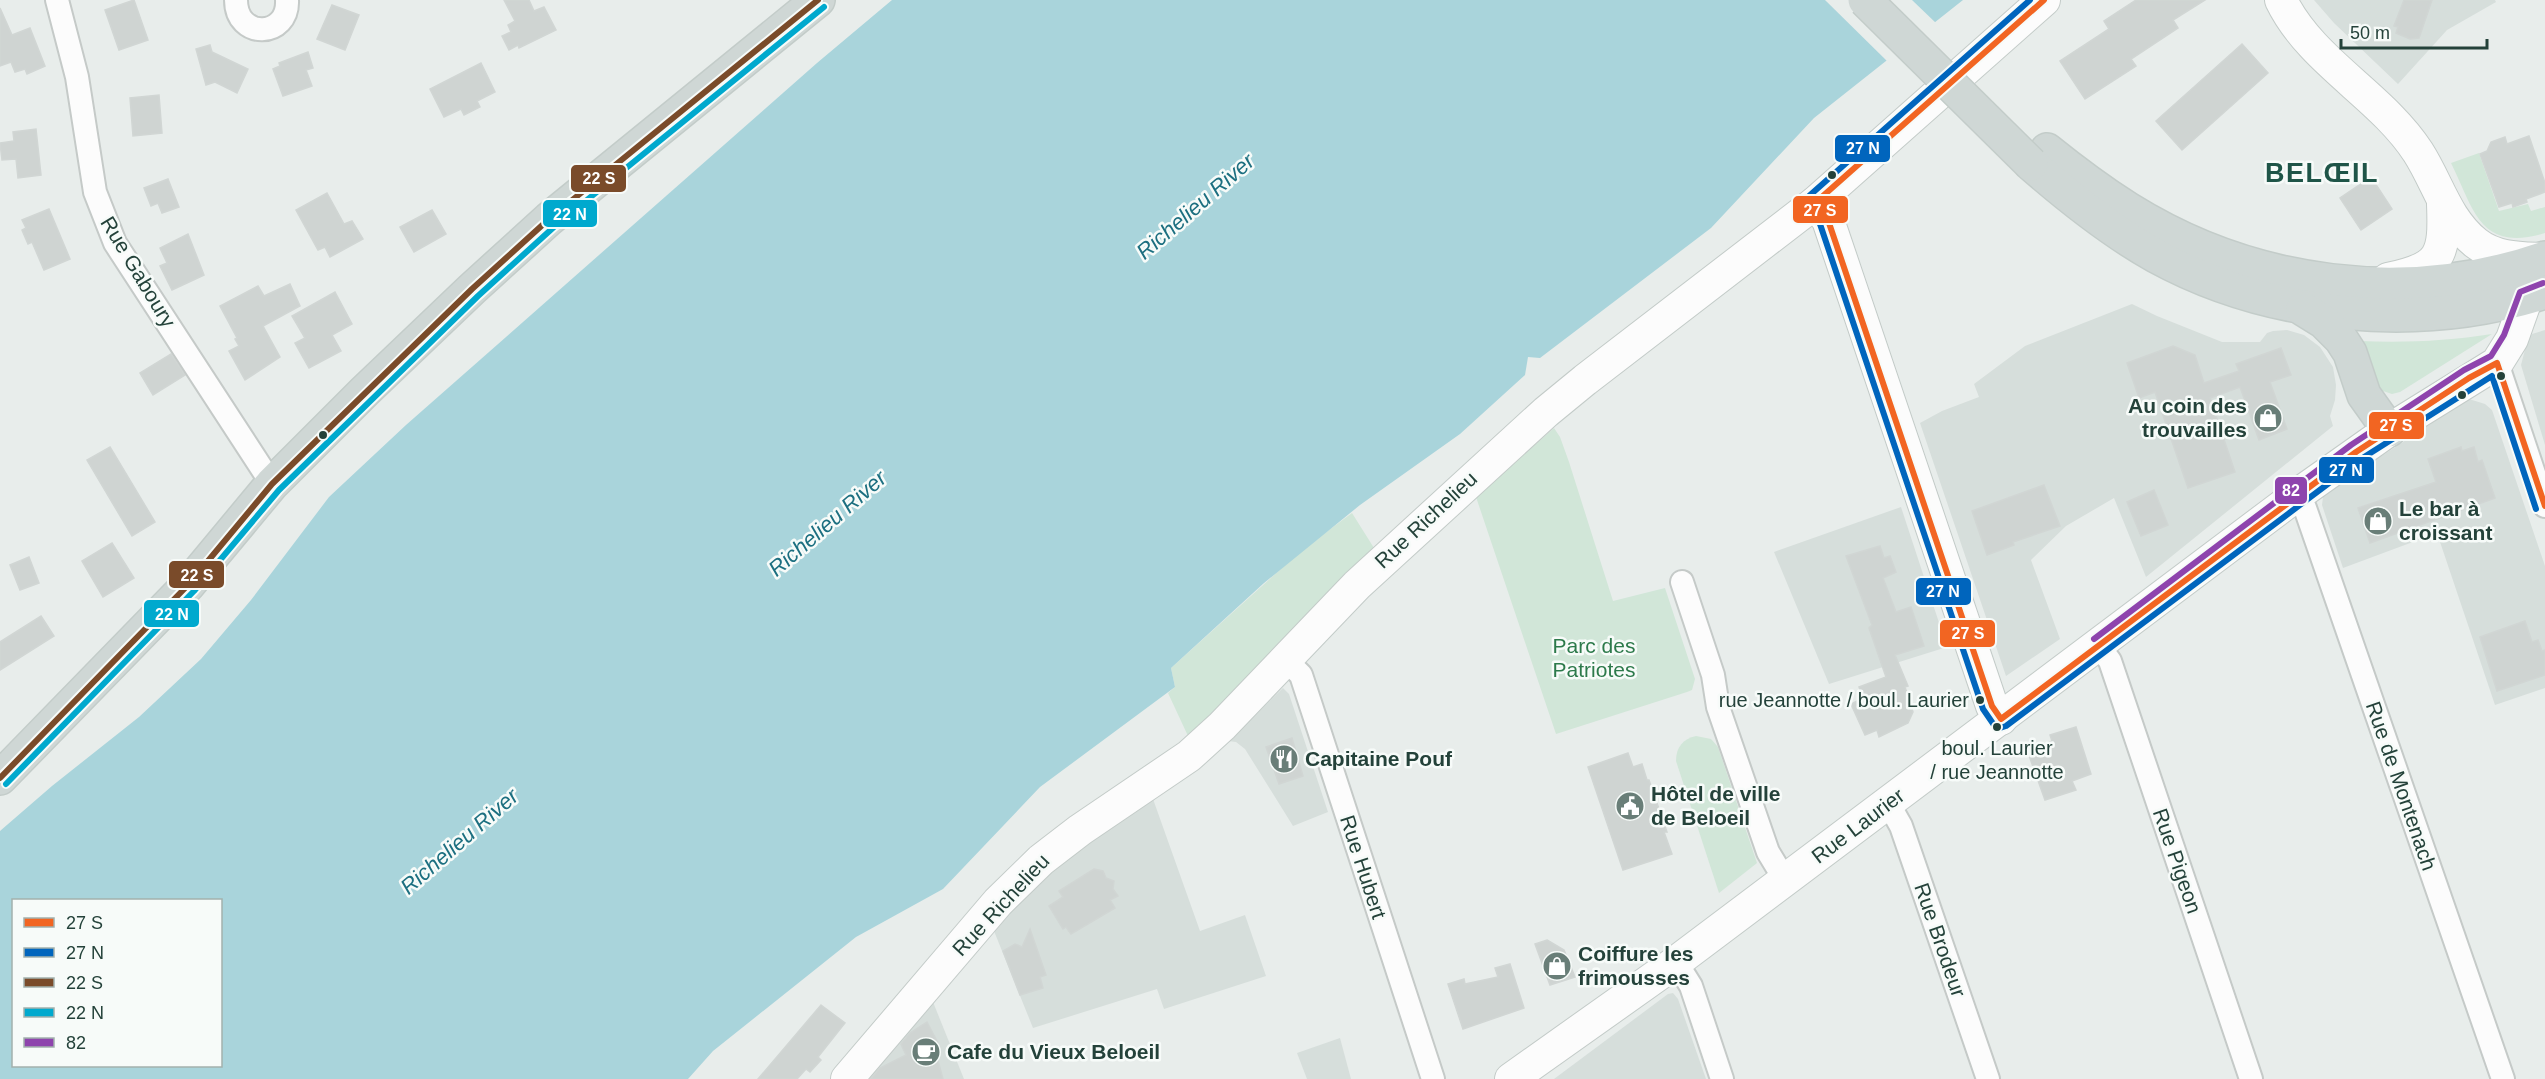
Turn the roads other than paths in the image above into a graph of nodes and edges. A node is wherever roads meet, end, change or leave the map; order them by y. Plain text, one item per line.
1 (57, 0) edge
2 (236, 0) edge
3 (286, 0) edge
4 (818, 0) edge
5 (1865, 0) edge
6 (1894, 0) edge
7 (2044, 0) edge
8 (2281, 0) edge
9 (2036, 155) junction
10 (1815, 203) junction
11 (2443, 204) junction
12 (2544, 259) edge
13 (2362, 285) junction
14 (2536, 294) edge
15 (2299, 306) junction
16 (2497, 363) junction
17 (2389, 430) junction
18 (272, 484) junction
19 (2297, 495) junction
20 (2545, 506) edge
21 (1682, 582) dead end
22 (2098, 646) junction
23 (1286, 660) junction
24 (2001, 719) junction
25 (0, 778) edge
26 (1888, 803) junction
27 (1785, 880) junction
28 (1676, 962) junction
29 (847, 1079) edge
30 (1433, 1079) edge
31 (1511, 1079) edge
32 (1722, 1079) edge
33 (1988, 1079) edge
34 (2251, 1079) edge
35 (2503, 1079) edge

1 - 18 street, Rue Gaboury
2 - 3 street
4 - 18 main road
5 - 9 main road, bridge
6 - 9 main road
7 - 10 street, Rue Richelieu
8 - 11 street
9 - 13 main road
9 - 15 main road
10 - 23 street, Rue Richelieu
10 - 24 street
11 - 12 street
11 - 13 street
12 - 13 main road
14 - 15 main road
14 - 16 street, Rue Laurier
15 - 17 main road
16 - 17 street, Rue Laurier
16 - 20 street
17 - 19 street, Rue Laurier
18 - 25 main road
19 - 22 street, Rue Laurier
19 - 35 street, Rue de Montenach
21 - 27 street
22 - 24 street, Rue Laurier
22 - 34 street, Rue Pigeon
23 - 29 street, Rue Richelieu
23 - 30 street, Rue Hubert
24 - 26 street, Rue Laurier
26 - 27 street, Rue Laurier
26 - 33 street, Rue Brodeur
27 - 28 street, Rue Laurier
28 - 31 street, Rue Laurier
28 - 32 street

